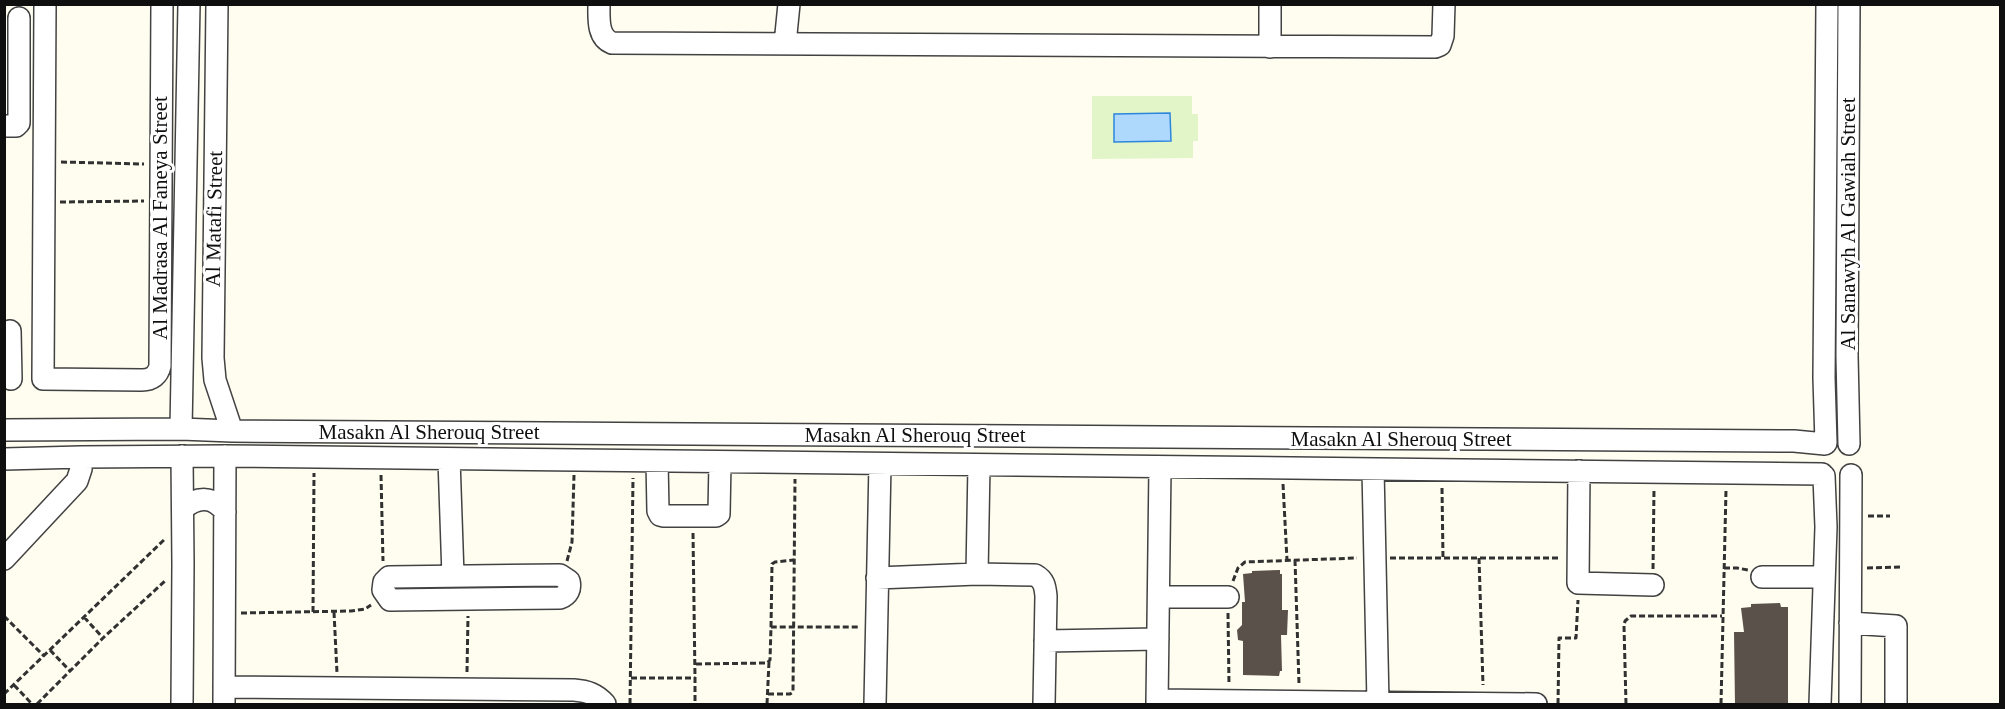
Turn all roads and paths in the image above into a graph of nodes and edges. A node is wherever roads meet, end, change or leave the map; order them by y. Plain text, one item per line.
1 (162, 4) edge
2 (189, 4) edge
3 (217, 4) edge
4 (599, 4) edge
5 (789, 4) edge
6 (1270, 4) edge
7 (1444, 4) edge
8 (1827, 4) edge
9 (1849, 4) edge
10 (45, 11) edge
11 (12, 18) edge
12 (786, 44) junction
13 (1270, 47) junction
14 (4, 126) edge
15 (4, 137) edge
16 (44, 138) junction
17 (44, 161) junction
18 (161, 164) junction
19 (161, 201) junction
20 (44, 202) junction
21 (10, 331) dead end
22 (182, 378) junction
23 (8, 379) edge
24 (43, 379) junction
25 (215, 380) junction
26 (1824, 399) junction
27 (181, 429) junction
28 (4, 430) edge
29 (232, 431) junction
30 (1065, 436) junction
31 (1104, 436) junction
32 (1787, 441) junction
33 (1826, 443) junction
34 (1849, 444) junction
35 (81, 456) junction
36 (182, 456) junction
37 (225, 456) junction
38 (314, 457) junction
39 (381, 458) junction
40 (4, 459) edge
41 (449, 459) junction
42 (574, 460) junction
43 (633, 461) junction
44 (657, 461) junction
45 (720, 462) junction
46 (795, 462) junction
47 (879, 464) junction
48 (979, 465) junction
49 (1067, 465) junction
50 (1103, 466) junction
51 (1160, 467) junction
52 (1282, 468) junction
53 (1373, 469) junction
54 (1442, 470) junction
55 (1579, 471) junction
56 (1654, 472) junction
57 (1726, 473) junction
58 (1780, 473) junction
59 (1823, 475) junction
60 (1851, 475) junction
61 (225, 513) junction
62 (183, 516) junction
63 (692, 516) junction
64 (1851, 516) junction
65 (1890, 516) dead end
66 (1374, 558) junction
67 (1443, 558) junction
68 (1479, 558) junction
69 (1579, 558) junction
70 (4, 559) edge
71 (795, 560) junction
72 (1287, 560) junction
73 (1295, 560) junction
74 (183, 564) junction
75 (1900, 567) dead end
76 (1724, 568) junction
77 (1850, 568) junction
78 (977, 574) junction
79 (453, 576) junction
80 (1762, 577) joint
81 (1824, 577) junction
82 (566, 578) junction
83 (877, 578) junction
84 (1578, 583) junction
85 (1653, 585) joint
86 (386, 593) junction
87 (1159, 597) junction
88 (1228, 597) junction
89 (468, 599) junction
90 (313, 612) junction
91 (334, 612) junction
92 (224, 613) junction
93 (4, 616) edge
94 (1722, 616) junction
95 (84, 617) junction
96 (1851, 623) junction
97 (771, 627) junction
98 (794, 627) junction
99 (876, 627) junction
100 (103, 638) junction
101 (1158, 639) junction
102 (1045, 641) junction
103 (50, 650) junction
104 (44, 656) junction
105 (769, 662) junction
106 (696, 664) junction
107 (70, 671) junction
108 (631, 678) junction
109 (695, 678) junction
110 (14, 685) junction
111 (337, 688) junction
112 (4, 694) edge
113 (478, 694) edge
114 (768, 694) junction
115 (224, 696) edge
116 (1229, 701) junction
117 (1157, 702) edge
118 (1299, 702) junction
119 (1378, 703) junction
120 (1412, 704) edge
121 (1484, 704) edge
122 (35, 705) edge
123 (182, 705) edge
124 (605, 705) edge
125 (630, 705) edge
126 (695, 705) edge
127 (767, 705) edge
128 (875, 705) edge
129 (1044, 705) edge
130 (1536, 705) edge
131 (1558, 705) edge
132 (1626, 705) edge
133 (1721, 705) edge
134 (1820, 705) edge
135 (1850, 705) edge
136 (1896, 705) edge

1 - 18 street, Al Madrasa Al Faneya Street
2 - 22 street, Al Matafi Street
3 - 25 street, Al Matafi Street
4 - 12 street
5 - 12 street
6 - 13 street
7 - 13 street
8 - 26 street, Al Sanawyh Al Gawiah Street
9 - 34 street, Al Sanawyh Al Gawiah Street
10 - 11 street
10 - 16 street
11 - 14 street
12 - 13 street
15 - 16 street
16 - 17 street
17 - 18 path
17 - 20 street
18 - 19 street, Al Madrasa Al Faneya Street
19 - 20 path
19 - 24 street, Al Madrasa Al Faneya Street
20 - 24 street
21 - 23 street
22 - 25 street
22 - 27 street, Al Matafi Street
23 - 24 street
25 - 29 street, Al Matafi Street
26 - 32 street
26 - 33 street, Al Sanawyh Al Gawiah Street
27 - 28 street, Masakn Al Sherouq Street
27 - 29 street, Masakn Al Sherouq Street
29 - 30 street, Masakn Al Sherouq Street
30 - 31 street, Masakn Al Sherouq Street
30 - 49 street
31 - 32 street, Masakn Al Sherouq Street
31 - 50 street
32 - 33 street, Masakn Al Sherouq Street
32 - 58 street
33 - 34 street
33 - 59 street
34 - 60 street
35 - 36 street, Masakn Al Sherouq Street
35 - 40 street, Masakn Al Sherouq Street
35 - 70 street
36 - 37 street, Masakn Al Sherouq Street
36 - 62 street
37 - 38 street, Masakn Al Sherouq Street
37 - 61 street
38 - 39 street, Masakn Al Sherouq Street
38 - 90 path
39 - 41 street, Masakn Al Sherouq Street
39 - 86 path
41 - 42 street, Masakn Al Sherouq Street
41 - 79 street
42 - 43 street, Masakn Al Sherouq Street
42 - 82 path
43 - 44 street, Masakn Al Sherouq Street
43 - 108 path
44 - 45 street, Masakn Al Sherouq Street
44 - 63 street
45 - 46 street, Masakn Al Sherouq Street
45 - 63 street
46 - 47 street, Masakn Al Sherouq Street
46 - 71 path
47 - 48 street, Masakn Al Sherouq Street
47 - 83 street
48 - 49 street, Masakn Al Sherouq Street
48 - 78 street
49 - 50 street, Masakn Al Sherouq Street
50 - 51 street, Masakn Al Sherouq Street
51 - 52 street, Masakn Al Sherouq Street
51 - 87 street
52 - 53 street, Masakn Al Sherouq Street
52 - 72 path
53 - 54 street, Masakn Al Sherouq Street
53 - 66 street
54 - 55 street, Masakn Al Sherouq Street
54 - 67 path
55 - 56 street, Masakn Al Sherouq Street
55 - 69 street
56 - 57 street, Masakn Al Sherouq Street
56 - 85 path
57 - 58 street, Masakn Al Sherouq Street
57 - 76 path
58 - 59 street, Masakn Al Sherouq Street
59 - 60 street
59 - 81 street
60 - 64 street
61 - 62 street
61 - 92 street
62 - 74 street
62 - 95 path
63 - 106 path
64 - 65 path
64 - 77 street
66 - 67 path
66 - 73 path
66 - 119 street
67 - 68 path
68 - 69 path
68 - 121 path
69 - 84 street
71 - 97 path
71 - 98 path
72 - 73 path
72 - 88 path
73 - 118 path
74 - 100 path
74 - 123 street
75 - 77 path
76 - 80 path
76 - 94 path
77 - 96 street
78 - 83 street
78 - 102 street
79 - 82 street
79 - 86 street
80 - 81 street
81 - 134 street
82 - 89 street
83 - 99 street
84 - 85 street
84 - 131 path
86 - 89 street
86 - 91 path
87 - 88 street
87 - 101 street
88 - 116 path
89 - 113 path
90 - 91 path
90 - 92 path
91 - 111 path
92 - 115 street
93 - 104 path
94 - 132 path
94 - 133 path
95 - 100 path
95 - 103 path
96 - 135 street
96 - 136 street
97 - 98 path
97 - 105 path
98 - 99 path
98 - 114 path
99 - 128 street
100 - 107 path
101 - 102 street
101 - 117 street
102 - 129 street
103 - 104 path
103 - 107 path
104 - 110 path
105 - 106 path
105 - 114 path
106 - 109 path
107 - 122 path
108 - 109 path
108 - 125 path
109 - 126 path
110 - 112 path
110 - 122 path
111 - 113 street
111 - 115 street
113 - 124 street
114 - 127 path
116 - 117 street
116 - 118 street
118 - 119 street
119 - 120 street
120 - 121 street
121 - 130 street

